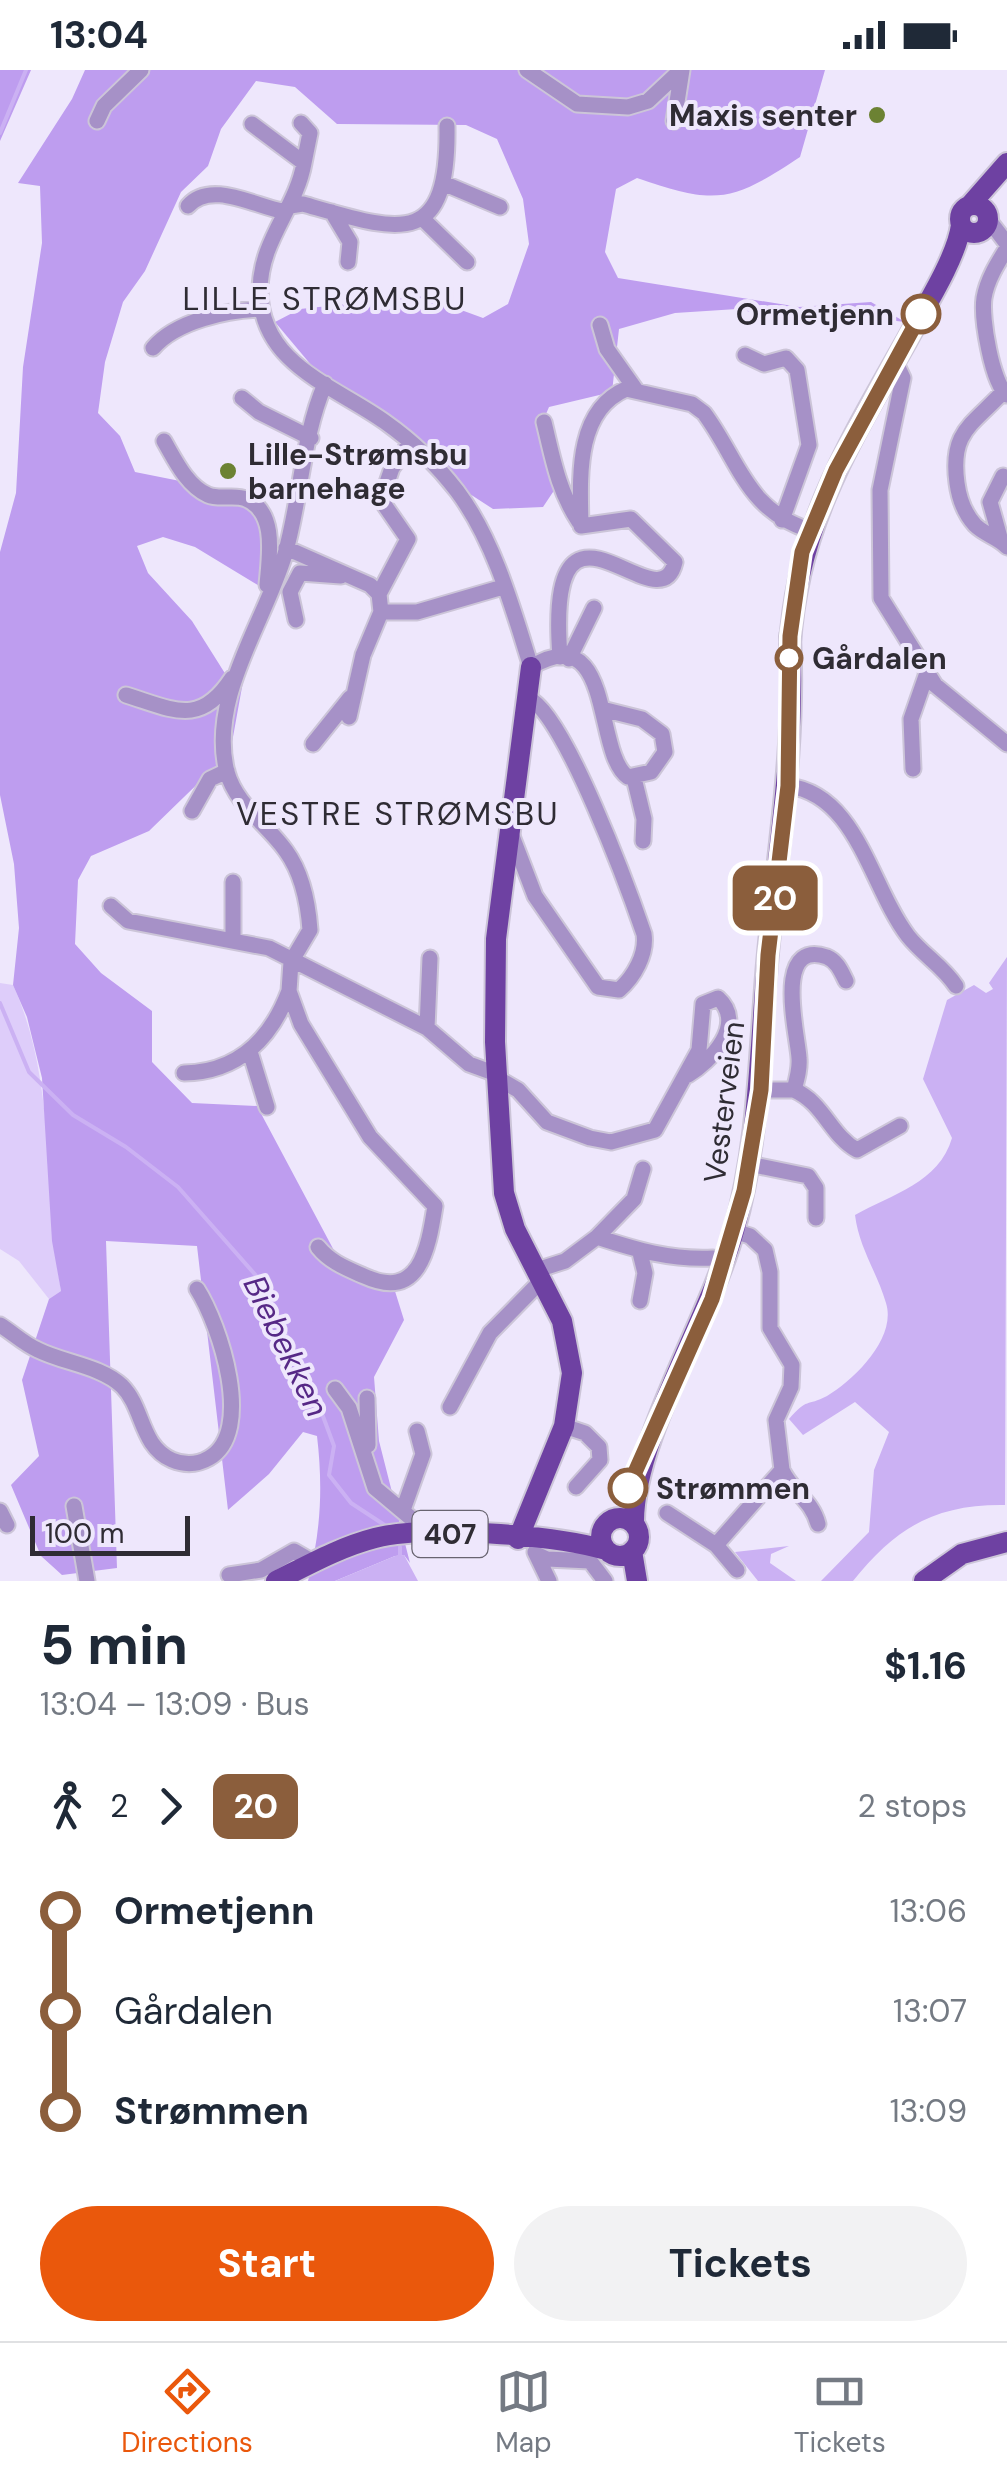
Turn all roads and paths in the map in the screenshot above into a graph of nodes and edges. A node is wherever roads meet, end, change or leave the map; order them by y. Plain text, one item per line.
1 (142, 70) edge
2 (527, 70) edge
3 (682, 70) edge
4 (97, 121) dead end
5 (674, 122) dead end
6 (301, 123) dead end
7 (252, 124) dead end
8 (448, 126) dead end
9 (304, 164) junction
10 (1007, 165) edge
11 (444, 183) junction
12 (188, 206) dead end
13 (500, 207) dead end
14 (286, 209) junction
15 (332, 212) junction
16 (422, 218) junction
17 (977, 222) junction
18 (1007, 246) edge
19 (348, 262) dead end
20 (467, 262) dead end
21 (262, 309) junction
22 (600, 325) dead end
23 (153, 348) dead end
24 (745, 355) dead end
25 (895, 361) junction
26 (325, 384) junction
27 (636, 390) junction
28 (1005, 394) edge
29 (242, 398) dead end
30 (544, 422) dead end
31 (311, 438) junction
32 (164, 442) dead end
33 (410, 443) junction
34 (1003, 476) dead end
35 (782, 520) junction
36 (581, 526) junction
37 (809, 530) junction
38 (1004, 544) edge
39 (286, 548) junction
40 (360, 579) junction
41 (503, 586) junction
42 (269, 593) junction
43 (378, 594) junction
44 (594, 608) dead end
45 (382, 612) junction
46 (296, 620) dead end
47 (564, 658) junction
48 (532, 667) junction
49 (238, 671) junction
50 (927, 673) junction
51 (354, 690) junction
52 (126, 695) dead end
53 (530, 698) junction
54 (606, 710) junction
55 (348, 717) dead end
56 (314, 744) dead end
57 (1007, 744) edge
58 (913, 769) dead end
59 (227, 771) junction
60 (634, 778) junction
61 (788, 786) junction
62 (192, 811) dead end
63 (510, 831) junction
64 (643, 841) dead end
65 (233, 882) dead end
66 (111, 906) dead end
67 (234, 939) junction
68 (430, 958) dead end
69 (294, 959) junction
70 (846, 981) dead end
71 (956, 986) dead end
72 (289, 990) junction
73 (427, 1028) junction
74 (251, 1054) junction
75 (184, 1073) dead end
76 (688, 1075) dead end
77 (499, 1077) junction
78 (761, 1090) junction
79 (794, 1090) junction
80 (267, 1107) dead end
81 (900, 1126) dead end
82 (749, 1164) junction
83 (643, 1169) dead end
84 (816, 1218) dead end
85 (734, 1231) junction
86 (597, 1237) junction
87 (318, 1247) dead end
88 (640, 1253) junction
89 (713, 1258) dead end
90 (539, 1275) junction
91 (198, 1289) dead end
92 (640, 1301) dead end
93 (4, 1327) edge
94 (336, 1389) dead end
95 (366, 1398) dead end
96 (450, 1407) dead end
97 (564, 1426) junction
98 (417, 1431) dead end
99 (368, 1454) junction
100 (782, 1470) junction
101 (576, 1486) dead end
102 (74, 1506) dead end
103 (403, 1510) junction
104 (667, 1513) dead end
105 (617, 1523) junction
106 (818, 1524) dead end
107 (418, 1533) junction
108 (534, 1540) junction
109 (1007, 1542) edge
110 (716, 1545) junction
111 (618, 1552) junction
112 (313, 1562) junction
113 (736, 1570) dead end
114 (230, 1575) dead end
115 (87, 1581) edge
116 (276, 1581) edge
117 (549, 1581) edge
118 (606, 1581) edge
119 (625, 1581) edge
120 (637, 1581) edge
121 (924, 1581) edge

1 - 4 street
2 - 3 street
3 - 5 street
6 - 9 street
7 - 9 street
8 - 11 street
9 - 14 street
10 - 17 main road, Vesterveien
11 - 13 street
11 - 16 street
12 - 14 street
14 - 15 street
14 - 21 street
15 - 16 street
15 - 19 street
16 - 20 street
17 - 18 street
17 - 25 main road, Vesterveien
18 - 28 street
21 - 23 street
21 - 26 street
22 - 27 street
24 - 35 street
25 - 37 main road, Vesterveien
25 - 50 street
26 - 31 street
26 - 33 street
27 - 35 street
27 - 36 street
28 - 38 street
29 - 31 street
30 - 36 street
31 - 39 street
32 - 42 street
33 - 41 street
33 - 43 street
34 - 38 street
35 - 37 street
36 - 47 street
37 - 61 main road, Vesterveien
39 - 40 street
39 - 42 street
40 - 43 street
40 - 46 street
41 - 45 street
41 - 48 street
42 - 49 street
43 - 45 street
44 - 47 street
45 - 51 street
47 - 48 street
47 - 54 street
48 - 53 main road
49 - 52 street
49 - 59 street
50 - 57 street
50 - 58 street
51 - 55 street
51 - 56 street
53 - 63 main road
53 - 63 street
54 - 60 street
54 - 60 street
59 - 62 street
59 - 69 street
60 - 64 street
61 - 71 street
61 - 78 main road, Vesterveien
63 - 77 main road
65 - 67 street
66 - 67 street
67 - 69 street
68 - 73 street
69 - 72 street
69 - 73 street
70 - 79 street
72 - 74 street
72 - 87 street
73 - 77 street
74 - 75 street
74 - 80 street
76 - 77 street
77 - 90 main road
78 - 79 street
78 - 82 main road, Vesterveien
79 - 81 street
82 - 84 street
82 - 85 main road, Vesterveien
83 - 86 street
85 - 100 street
85 - 105 main road, Vesterveien
86 - 88 street
86 - 90 street
88 - 89 street
88 - 92 street
90 - 96 street
90 - 97 main road
91 - 93 street
94 - 99 street
95 - 99 street
97 - 101 street
97 - 108 main road
98 - 103 street
99 - 103 street
100 - 106 street
100 - 110 street
102 - 115 street
103 - 107 street
104 - 110 street
105 - 108 main road, 407
105 - 111 main road
105 - 111 main road
107 - 108 main road, 407
107 - 112 main road, 407
108 - 111 main road, 407
108 - 117 street
108 - 118 street
109 - 121 main road
110 - 113 street
111 - 119 main road
111 - 120 main road
112 - 114 street
112 - 116 main road, 407

